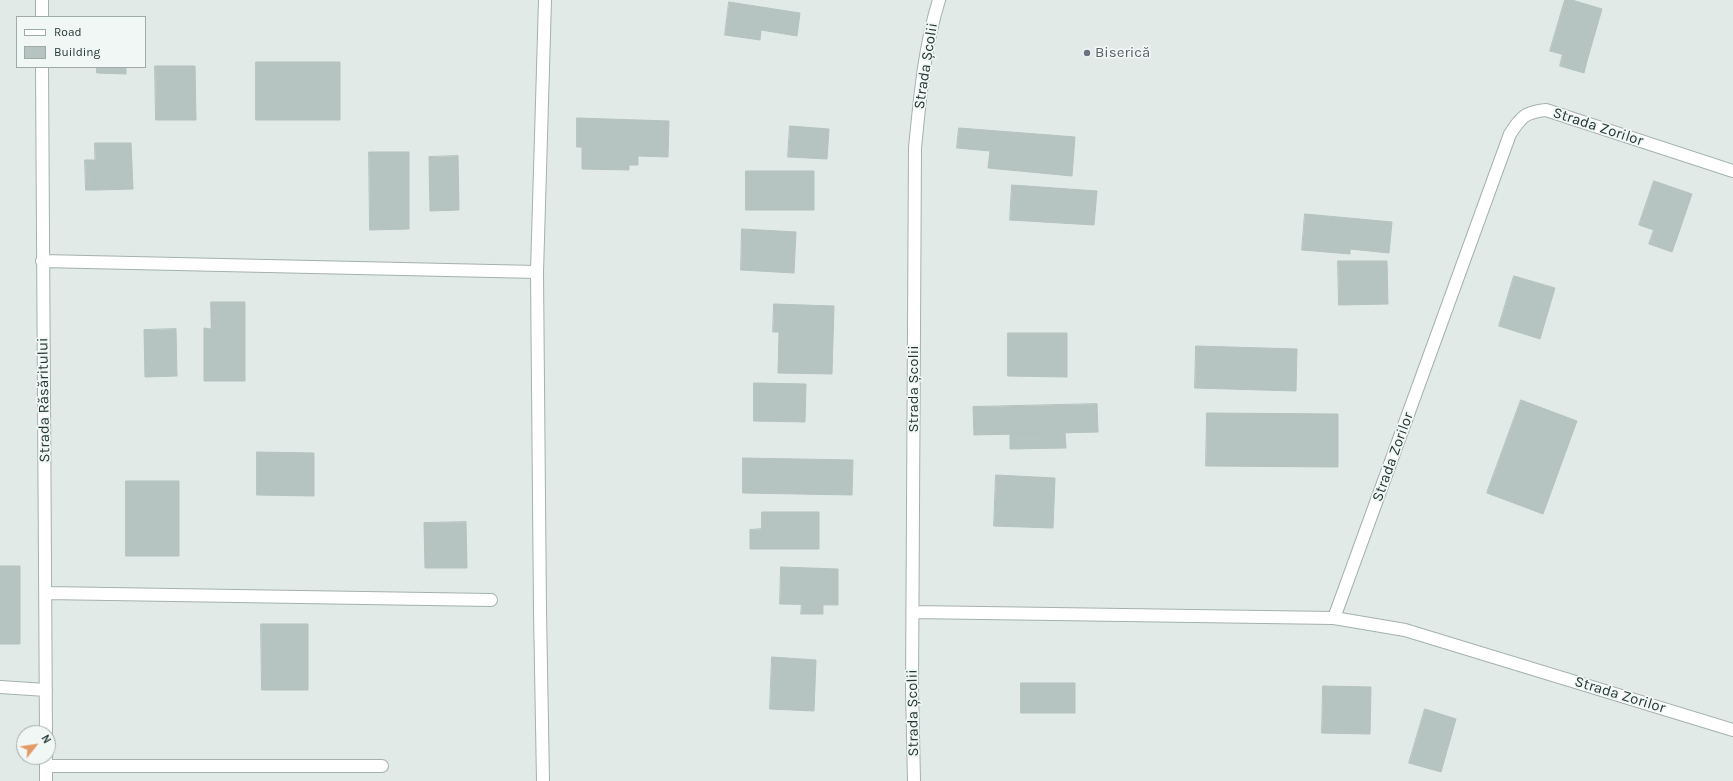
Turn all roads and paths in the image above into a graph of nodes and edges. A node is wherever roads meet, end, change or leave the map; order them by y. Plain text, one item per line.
1 (42, 0) edge
2 (545, 0) edge
3 (939, 0) edge
4 (42, 16) edge
5 (42, 68) edge
6 (1733, 171) edge
7 (42, 261) junction
8 (537, 272) junction
9 (46, 592) junction
10 (491, 600) dead end
11 (913, 612) junction
12 (1334, 618) junction
13 (0, 687) edge
14 (46, 690) junction
15 (46, 725) edge
16 (1733, 730) edge
17 (56, 762) edge
18 (46, 765) edge
19 (382, 766) dead end
20 (46, 781) edge
21 (544, 781) edge
22 (914, 781) edge

1 - 4 street
2 - 8 street
3 - 11 street, Strada Școlii
5 - 7 street, Strada Răsăritului
6 - 12 street, Strada Zorilor
7 - 8 street
7 - 9 street, Strada Răsăritului
8 - 21 street
9 - 10 street
9 - 14 street, Strada Răsăritului
11 - 12 street
11 - 22 street, Strada Școlii
12 - 16 street, Strada Zorilor
13 - 14 street
14 - 15 street, Strada Răsăritului
17 - 19 street
18 - 20 street

